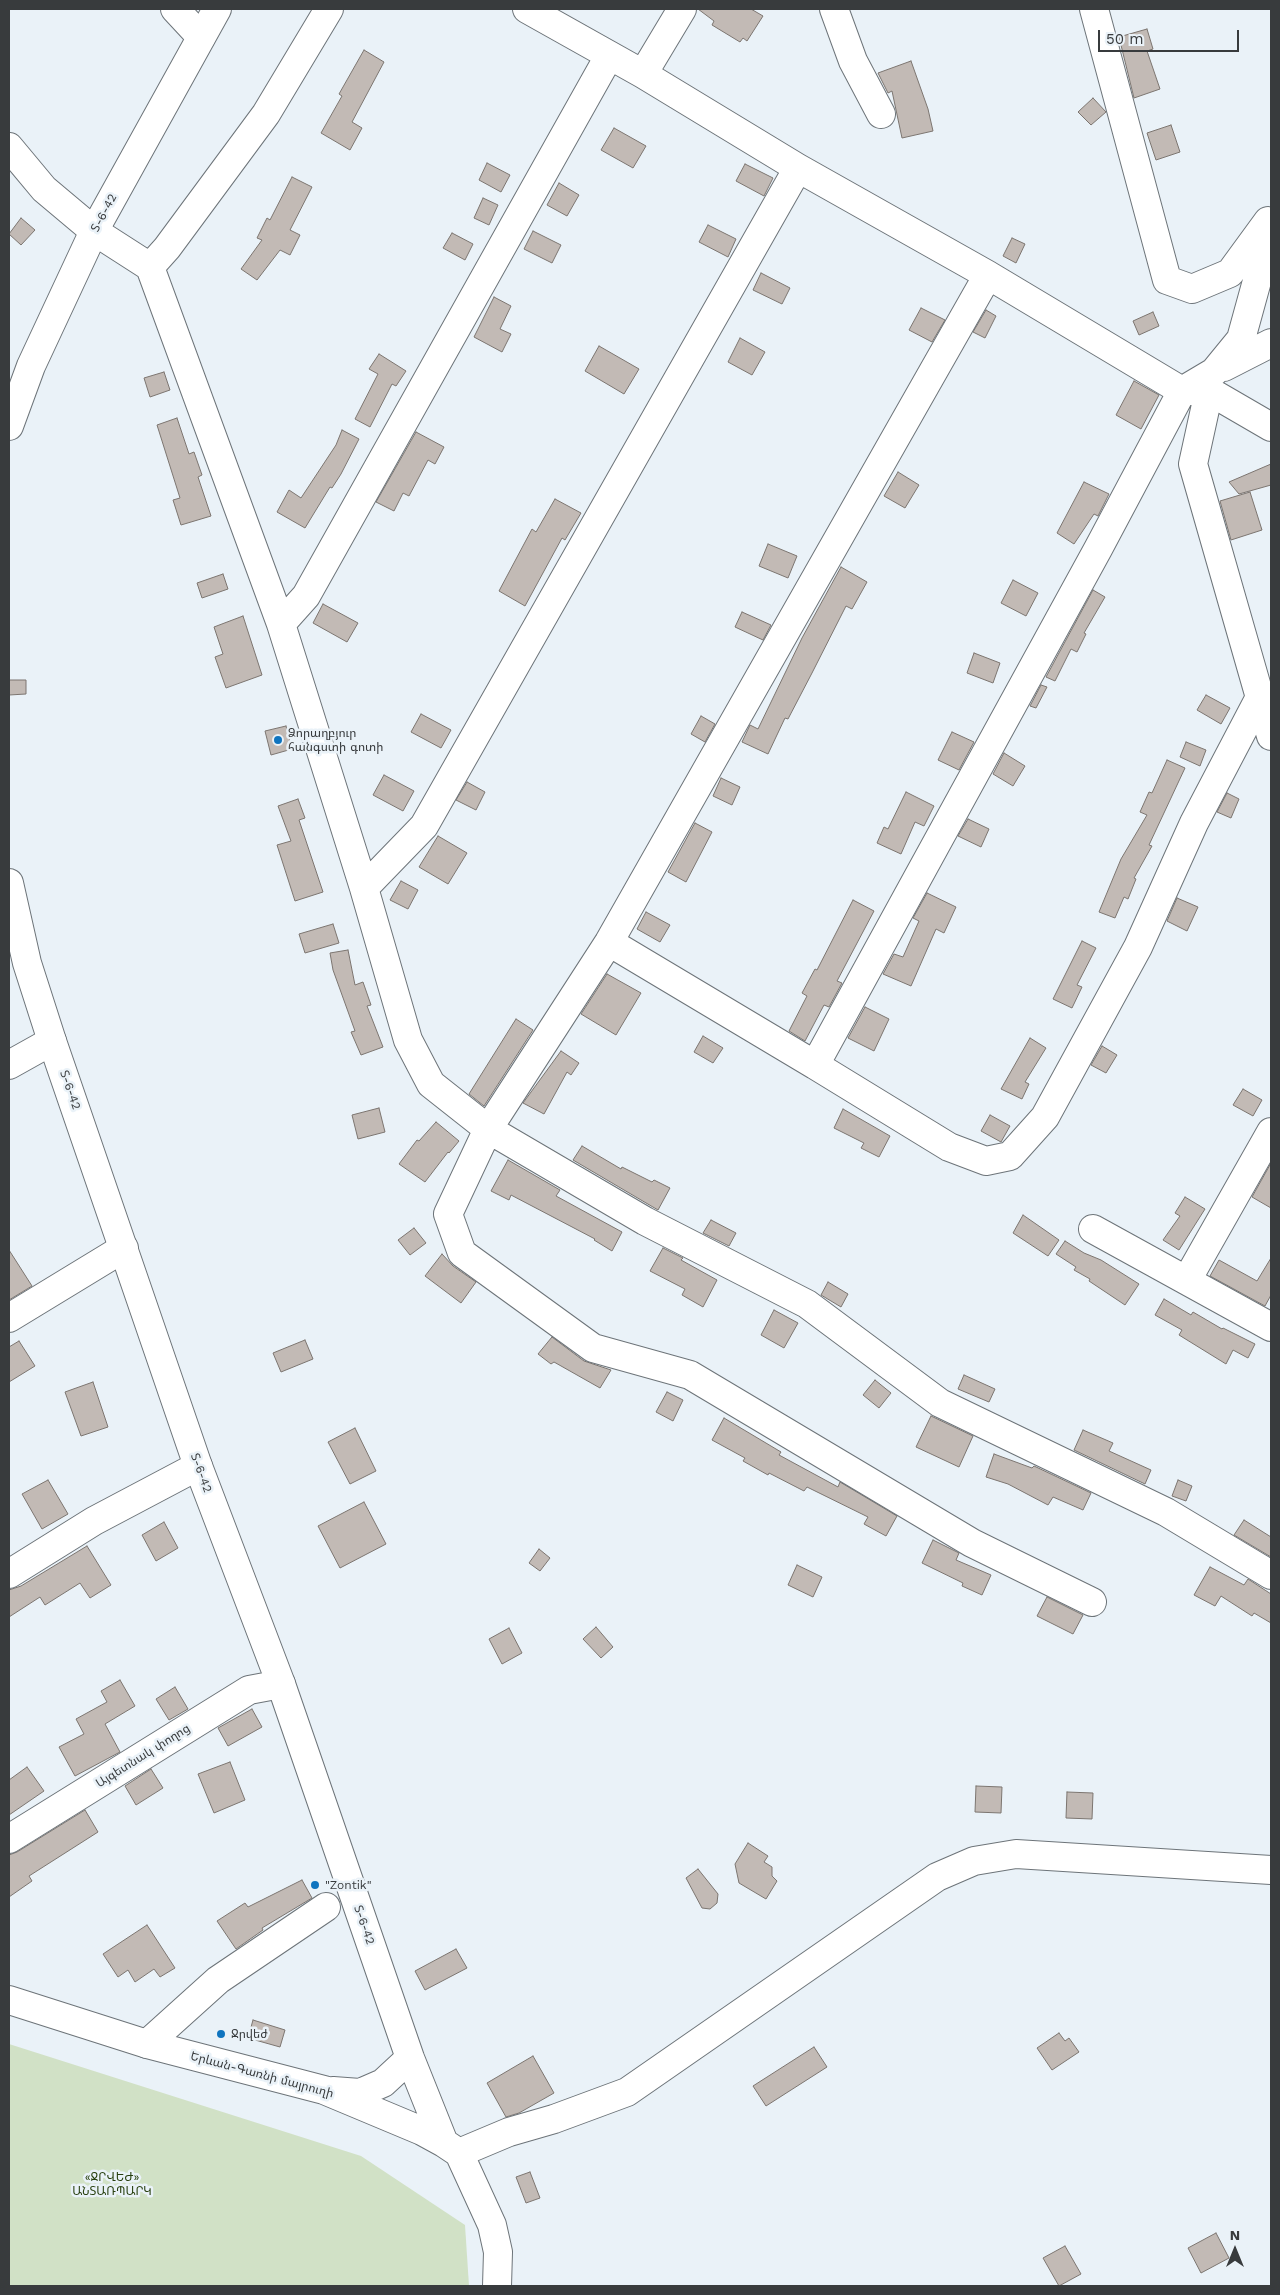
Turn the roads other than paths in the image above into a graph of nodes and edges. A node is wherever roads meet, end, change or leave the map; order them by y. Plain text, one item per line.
1 (175, 9) edge
2 (218, 9) edge
3 (329, 9) edge
4 (526, 9) edge
5 (682, 9) edge
6 (834, 9) edge
7 (1094, 9) edge
8 (201, 37) junction
9 (608, 56) junction
10 (643, 74) junction
11 (881, 114) dead end
12 (9, 147) edge
13 (798, 168) junction
14 (1271, 216) edge
15 (1271, 230) edge
16 (94, 231) junction
17 (150, 266) junction
18 (988, 275) junction
19 (1271, 343) edge
20 (1212, 382) junction
21 (1182, 391) junction
22 (9, 426) edge
23 (1271, 427) edge
24 (281, 624) junction
25 (1259, 699) junction
26 (1271, 736) edge
27 (9, 884) edge
28 (364, 888) junction
29 (610, 942) junction
30 (52, 1041) junction
31 (9, 1065) edge
32 (815, 1065) junction
33 (488, 1130) junction
34 (1271, 1132) edge
35 (1093, 1229) dead end
36 (124, 1248) junction
37 (1186, 1280) junction
38 (9, 1318) edge
39 (1271, 1327) edge
40 (198, 1466) junction
41 (9, 1574) edge
42 (1271, 1575) edge
43 (1092, 1602) dead end
44 (281, 1684) junction
45 (9, 1839) edge
46 (1271, 1870) edge
47 (326, 1907) dead end
48 (9, 2000) edge
49 (147, 2044) junction
50 (410, 2058) junction
51 (324, 2090) junction
52 (452, 2148) junction
53 (497, 2286) edge

1 - 8 street
2 - 8 street, Տ-6-42 / Տ-6-42
3 - 17 street
4 - 9 street
5 - 10 street
6 - 11 street
7 - 14 street
8 - 16 street, Տ-6-42 / Տ-6-42
9 - 10 street
9 - 24 street
10 - 13 street
12 - 16 street
13 - 18 street
13 - 28 street
15 - 20 street
16 - 17 street
16 - 22 street, Տ-6-42 / Տ-6-42
17 - 24 street
18 - 21 street
18 - 29 street
19 - 20 street
20 - 21 street
20 - 23 street
20 - 25 street
21 - 32 street
24 - 28 street
25 - 26 street
25 - 32 street
27 - 30 street, Տ-6-42 / Տ-6-42
28 - 33 street
29 - 32 street
29 - 33 street
30 - 31 street
30 - 36 street, Տ-6-42 / Տ-6-42
33 - 42 street
33 - 43 street
34 - 37 street
35 - 37 street
36 - 38 street
36 - 40 street, Տ-6-42 / Տ-6-42
37 - 39 street
40 - 41 street
40 - 44 street, Տ-6-42 / Տ-6-42
44 - 45 street, Այգետնակ փողոց
44 - 50 street, Տ-6-42 / Տ-6-42
46 - 52 street
47 - 49 street
48 - 49 street, Երևան-Գառնի մայրուղի
49 - 51 street, Երևան-Գառնի մայրուղի
50 - 51 street
50 - 52 street, Տ-6-42
51 - 52 street, Երևան-Գառնի մայրուղի
52 - 53 street

